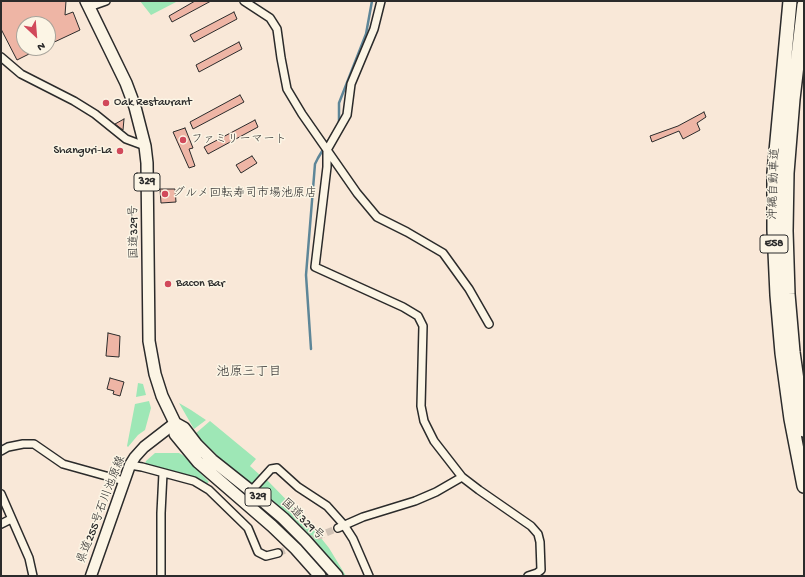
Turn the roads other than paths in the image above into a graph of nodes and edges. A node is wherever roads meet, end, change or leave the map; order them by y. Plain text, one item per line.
1 (106, 1) edge
2 (244, 1) edge
3 (381, 1) edge
4 (790, 1) edge
5 (87, 4) edge
6 (804, 5) edge
7 (1, 57) edge
8 (144, 146) junction
9 (327, 150) junction
10 (489, 324) dead end
11 (175, 423) junction
12 (804, 430) edge
13 (1, 451) edge
14 (130, 465) junction
15 (163, 473) junction
16 (462, 477) junction
17 (217, 478) junction
18 (124, 481) junction
19 (804, 486) edge
20 (208, 490) junction
21 (251, 491) junction
22 (1, 494) edge
23 (12, 519) junction
24 (1, 524) edge
25 (341, 527) junction
26 (278, 553) tunnel mouth
27 (33, 576) edge
28 (90, 576) edge
29 (161, 576) edge
30 (320, 576) edge
31 (337, 576) edge
32 (369, 576) edge
33 (528, 576) edge

1 - 5 street
2 - 9 street
3 - 9 street
4 - 19 highway, 沖縄自動車道 / E58
5 - 8 highway, 国道329号 / 329
6 - 12 highway, 沖縄自動車道 / E58
7 - 8 street
8 - 11 highway, 国道329号 / 329
9 - 10 street
9 - 16 street
11 - 14 main road, 県道255号石川池原線
11 - 17 highway, 国道329号 / 329
11 - 21 highway, 国道329号 / 329
13 - 18 street
14 - 15 street
14 - 18 main road, 県道255号石川池原線
15 - 20 street
15 - 29 street
16 - 25 street
16 - 33 street
17 - 20 street
17 - 30 highway, 国道329号 / 329
18 - 28 main road, 県道255号石川池原線
20 - 26 street
21 - 25 street
21 - 31 highway, 国道329号 / 329
22 - 23 street
23 - 24 street
23 - 27 street
25 - 32 street

